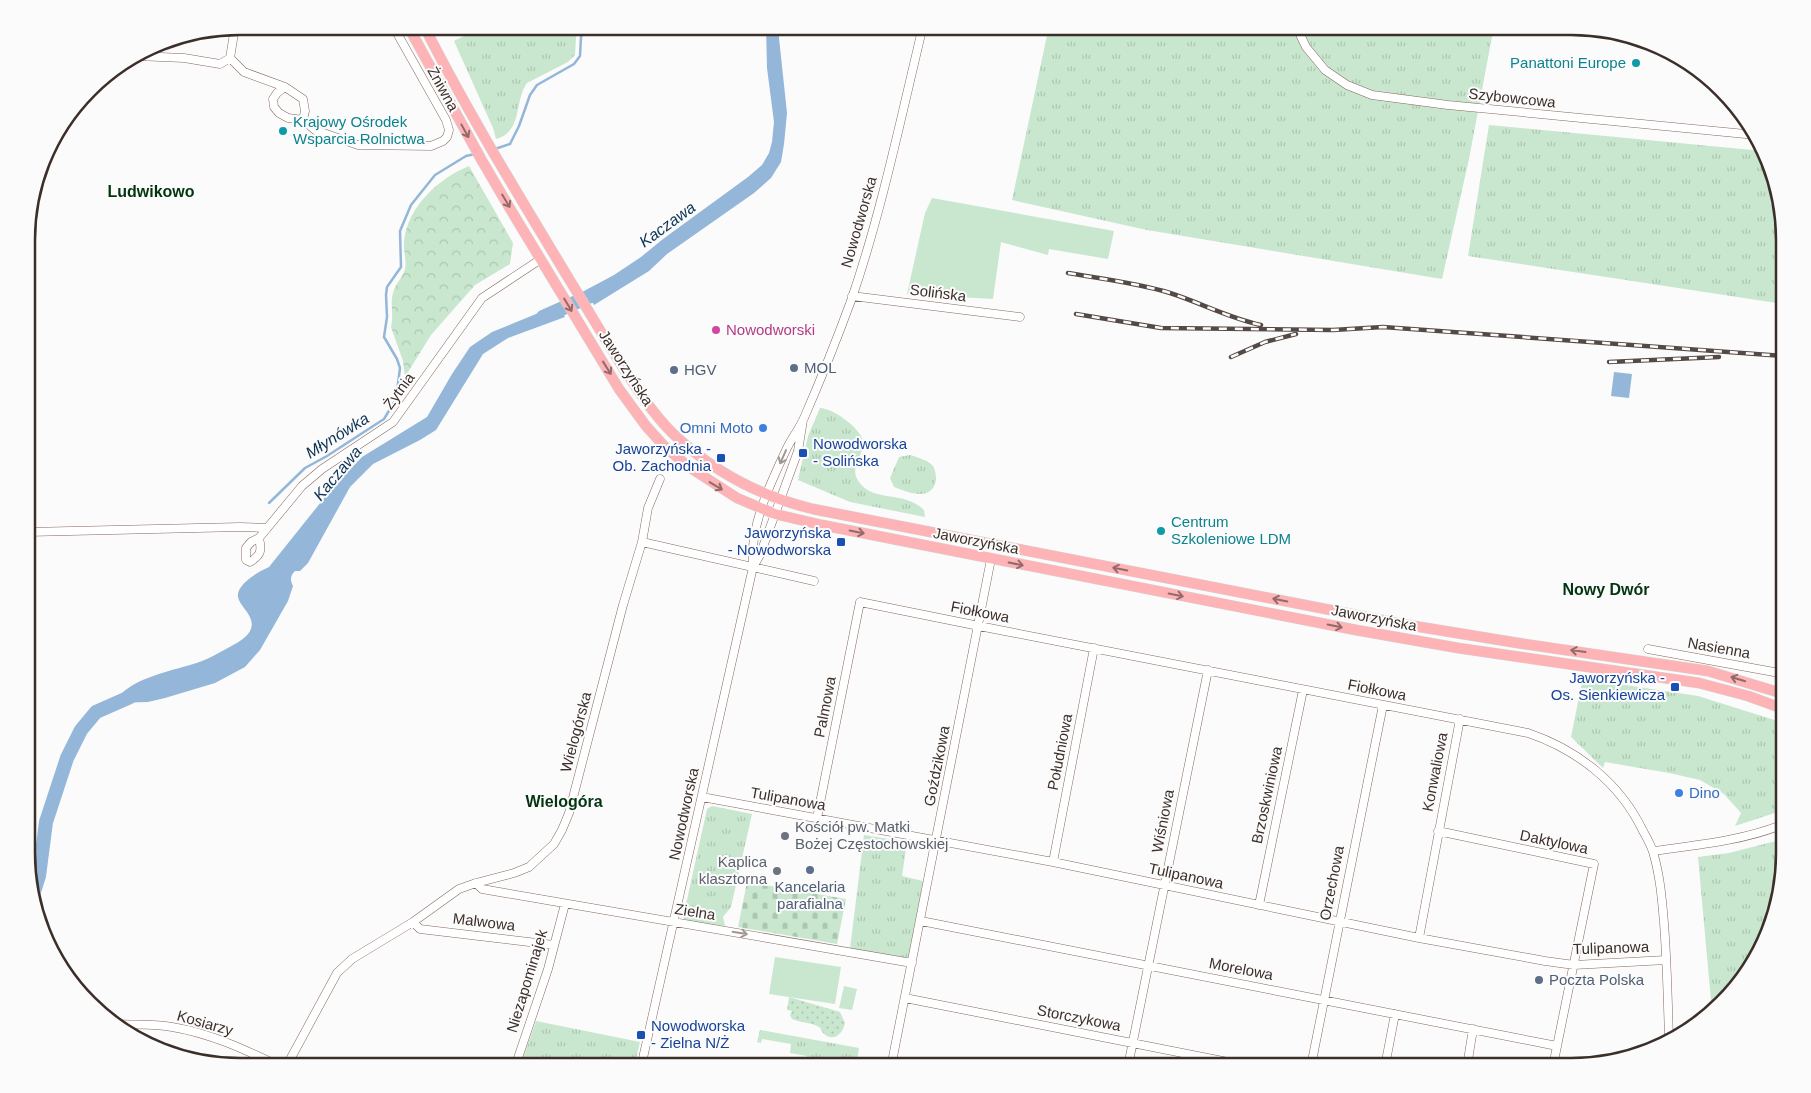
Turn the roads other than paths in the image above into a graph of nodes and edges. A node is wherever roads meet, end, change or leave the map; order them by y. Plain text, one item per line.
1 (234, 35) edge
2 (398, 35) edge
3 (413, 35) edge
4 (429, 35) edge
5 (921, 35) edge
6 (1300, 35) edge
7 (148, 56) edge
8 (230, 58) junction
9 (285, 87) junction
10 (303, 120) junction
11 (1747, 134) edge
12 (541, 259) junction
13 (852, 296) junction
14 (1020, 317) dead end
15 (803, 420) junction
16 (660, 479) dead end
17 (768, 495) junction
18 (781, 500) junction
19 (762, 509) junction
20 (775, 514) junction
21 (267, 528) junction
22 (35, 532) edge
23 (259, 538) dead end
24 (642, 542) junction
25 (991, 559) junction
26 (754, 567) junction
27 (814, 581) dead end
28 (860, 602) joint
29 (979, 626) junction
30 (1094, 648) junction
31 (1648, 649) dead end
32 (1208, 670) junction
33 (1776, 672) edge
34 (1303, 690) junction
35 (1776, 691) edge
36 (1383, 705) junction
37 (1776, 706) edge
38 (1460, 719) junction
39 (702, 797) junction
40 (817, 818) junction
41 (1776, 827) edge
42 (1438, 831) junction
43 (936, 840) junction
44 (1653, 851) junction
45 (1053, 862) junction
46 (476, 883) junction
47 (1164, 886) junction
48 (565, 904) junction
49 (1259, 905) junction
50 (921, 921) junction
51 (1338, 921) junction
52 (413, 922) junction
53 (674, 922) junction
54 (1419, 938) junction
55 (554, 945) junction
56 (1666, 960) junction
57 (912, 964) junction
58 (1148, 965) junction
59 (1574, 965) junction
60 (905, 998) junction
61 (1323, 999) junction
62 (1395, 1014) junction
63 (127, 1024) edge
64 (1473, 1029) junction
65 (1669, 1034) edge
66 (1133, 1043) junction
67 (1557, 1046) junction
68 (261, 1058) edge
69 (291, 1058) edge
70 (518, 1058) edge
71 (643, 1058) edge
72 (893, 1058) edge
73 (1130, 1058) edge
74 (1208, 1058) edge
75 (1312, 1058) edge
76 (1387, 1058) edge
77 (1468, 1058) edge
78 (1555, 1058) edge

1 - 8 street
2 - 10 street, Żniwna
3 -> 12 main road, Jaworzyńska
4 - 17 main road, Jaworzyńska
5 - 13 street, Nowodworska
6 - 11 street, Szybowcowa
7 - 8 street
8 - 9 street
9 - 10 street
9 - 10 street, Żniwna
12 -> 19 main road, Jaworzyńska
12 - 21 street, Żytnia
13 - 14 street, Solińska
13 - 15 street, Nowodworska
15 -> 17 street, Nowodworska
15 - 18 street, Nowodworska
16 - 24 street, Wielogórska
17 - 18 main road, Jaworzyńska
17 - 19 street, Nowodworska
18 - 20 street, Nowodworska
35 -> 18 main road, Jaworzyńska
19 - 20 main road, Jaworzyńska
19 - 26 street, Nowodworska
20 -> 25 main road, Jaworzyńska
20 - 26 street, Nowodworska
21 - 22 street
21 - 23 street, Żytnia
24 - 26 street
24 - 46 street, Wielogórska
25 - 29 street, Goździkowa
25 -> 37 main road, Jaworzyńska
26 - 27 street
26 - 39 street, Nowodworska
28 - 29 street, Fiołkowa
28 - 40 street, Palmowa
29 - 30 street, Fiołkowa
29 - 43 street, Goździkowa
30 - 32 street, Fiołkowa
30 - 45 street, Południowa
31 - 33 street, Nasienna
32 - 34 street, Fiołkowa
32 - 47 street, Wiśniowa
34 - 36 street, Fiołkowa
34 - 49 street, Brzoskwiniowa
36 - 38 street, Fiołkowa
36 - 51 street, Orzechowa
38 - 42 street, Konwaliowa
38 - 44 street, Fiołkowa
39 - 40 street, Tulipanowa
39 - 53 street, Nowodworska
40 - 43 street, Tulipanowa
41 - 44 street
42 - 54 street, Konwaliowa
42 - 59 street, Daktylowa
43 - 45 street, Tulipanowa
43 - 50 street, Goździkowa
44 - 56 street, Fiołkowa
45 - 47 street, Tulipanowa
46 - 48 street, Zielna
46 - 52 street, Wielogórska
47 - 49 street, Tulipanowa
47 - 58 street, Wiśniowa
48 - 53 street, Zielna
48 - 55 street, Niezapominajek
49 - 51 street, Tulipanowa
50 - 57 street, Goździkowa
50 - 58 street, Morelowa
51 - 54 street, Tulipanowa
51 - 61 street, Orzechowa
52 - 55 street, Malwowa
52 - 69 street, Wielogórska
53 -> 57 street, Zielna
53 - 71 street, Nowodworska
54 - 59 street, Tulipanowa
55 - 70 street, Niezapominajek
56 - 59 street, Tulipanowa
56 - 65 street, Fiołkowa
57 - 60 street, Goździkowa
58 - 61 street, Morelowa
58 - 66 street, Wiśniowa
59 - 67 street
60 - 66 street, Storczykowa
60 - 72 street, Goździkowa
61 - 62 street, Morelowa
61 - 75 street, Orzechowa
62 - 64 street, Morelowa
62 - 76 street
63 - 68 street, Kosiarzy
64 - 67 street, Morelowa
64 - 77 street
66 - 73 street, Wiśniowa
66 - 74 street, Storczykowa
67 - 78 street

